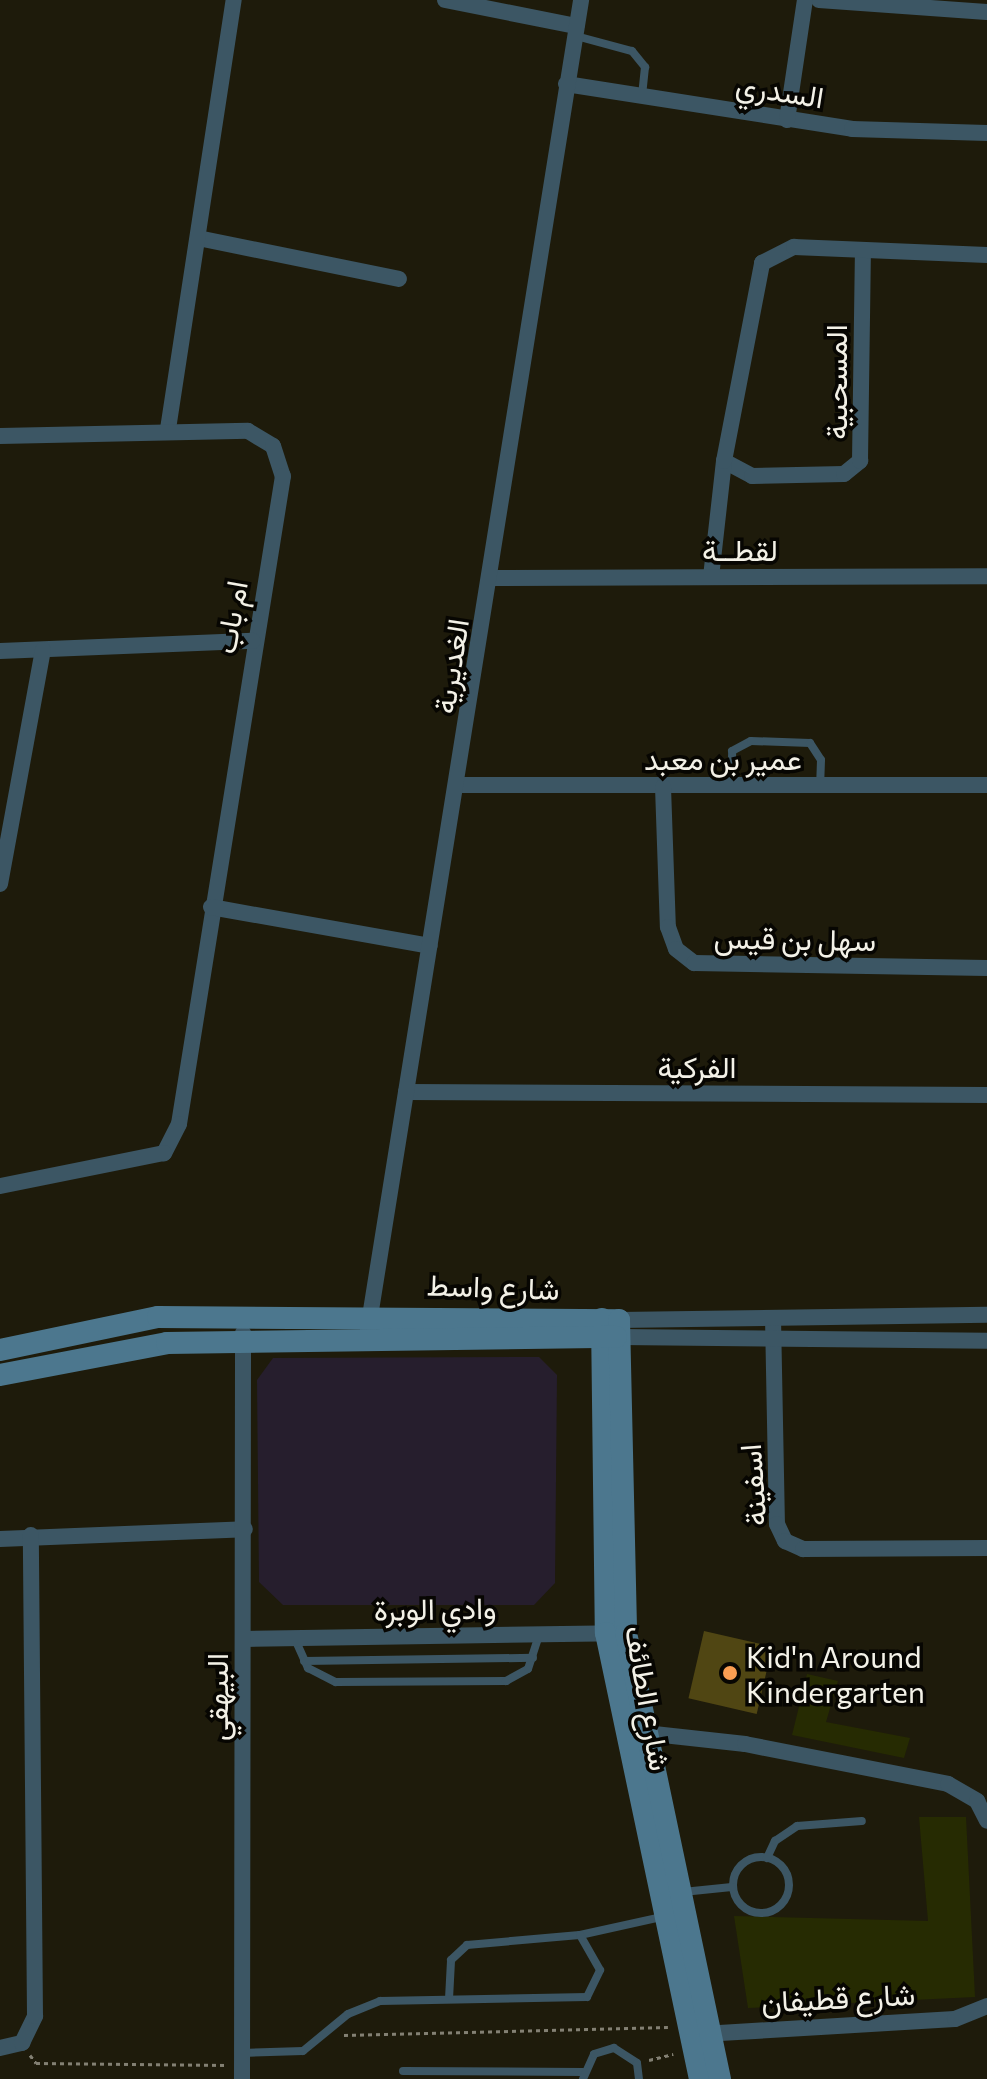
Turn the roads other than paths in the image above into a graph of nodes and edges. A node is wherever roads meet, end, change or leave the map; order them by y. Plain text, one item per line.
1 (234, 0) edge
2 (445, 0) edge
3 (581, 0) edge
4 (805, 0) edge
5 (819, 0) edge
6 (987, 12) edge
7 (576, 31) junction
8 (566, 84) junction
9 (641, 97) junction
10 (787, 120) junction
11 (987, 133) edge
12 (198, 238) junction
13 (863, 253) junction
14 (987, 255) edge
15 (399, 279) dead end
16 (168, 429) junction
17 (0, 436) edge
18 (724, 461) junction
19 (987, 576) edge
20 (711, 577) junction
21 (493, 578) junction
22 (253, 641) junction
23 (43, 650) junction
24 (0, 651) edge
25 (459, 785) junction
26 (820, 785) junction
27 (987, 785) edge
28 (731, 786) junction
29 (663, 787) junction
30 (0, 884) edge
31 (211, 907) junction
32 (430, 946) junction
33 (987, 968) edge
34 (406, 1092) junction
35 (987, 1095) edge
36 (0, 1186) edge
37 (367, 1313) junction
38 (987, 1315) edge
39 (773, 1318) junction
40 (243, 1327) junction
41 (610, 1328) junction
42 (369, 1339) junction
43 (775, 1341) junction
44 (987, 1341) edge
45 (0, 1350) edge
46 (0, 1375) edge
47 (245, 1529) junction
48 (31, 1535) junction
49 (0, 1539) edge
50 (987, 1548) edge
51 (616, 1633) junction
52 (539, 1635) junction
53 (295, 1638) junction
54 (244, 1639) junction
55 (533, 1658) junction
56 (304, 1661) junction
57 (633, 1734) junction
58 (862, 1821) dead end
59 (987, 1821) edge
60 (767, 1858) junction
61 (732, 1887) junction
62 (678, 1892) junction
63 (663, 1917) junction
64 (580, 1935) junction
65 (449, 1999) junction
66 (987, 2006) edge
67 (695, 2036) junction
68 (0, 2048) edge
69 (242, 2066) edge
70 (403, 2071) dead end
71 (583, 2075) edge
72 (639, 2079) edge
73 (700, 2079) edge
74 (720, 2079) edge

1 - 12 street
2 - 7 street
3 - 7 street, الغديرية
4 - 10 street
5 - 6 street
7 - 8 street, الغديرية
7 - 9 lane
8 - 9 street, السدري
8 - 21 street, الغديرية
9 - 10 street, السدري
10 - 11 street, السدري
12 - 15 street
12 - 16 street
13 - 14 street
13 - 18 street
13 - 18 street, المسحبية
16 - 17 street, ام باب
16 - 22 street, ام باب
18 - 20 street
19 - 20 street, لقطــة
20 - 21 street, لقطــة
21 - 25 street, الغديرية
22 - 23 street
22 - 31 street, ام باب
23 - 24 street
23 - 30 street
25 - 29 street, عمير بن معبد
25 - 32 street, الغديرية
26 - 27 street, عمير بن معبد
26 - 28 street, عمير بن معبد
26 - 28 lane
28 - 29 street, عمير بن معبد
29 - 33 street, سهل بن قيس
31 - 32 street
31 - 36 street, ام باب
32 - 34 street, الغديرية
34 - 35 street, الفركية
34 - 37 street, الغديرية
37 - 40 street, شارع واسط
37 - 41 street, شارع واسط
37 - 42 street, الغديرية
38 - 39 street, شارع واسط
39 - 41 street, شارع واسط
39 - 43 street, اسفينة
40 - 42 street, شارع واسط
40 - 45 street, شارع واسط
40 - 46 street, شارع واسط
40 - 47 street, البيهقي
41 - 42 street, شارع واسط
41 - 43 street, شارع واسط
41 - 51 street, شارع الطائف
43 - 44 street, شارع واسط
43 - 50 street, اسفينة
47 - 48 street
47 - 54 street, البيهقي
48 - 49 street
48 - 68 street
51 - 52 street, وادي الوبرة
51 - 57 street, شارع الطائف
52 - 53 street, وادي الوبرة
52 - 55 lane
53 - 54 street, وادي الوبرة
53 - 56 lane
54 - 69 street, البيهقي
55 - 56 lane
55 - 56 lane
57 - 59 street
57 - 62 street, شارع الطائف
57 - 63 street, شارع الطائف
58 - 60 lane
60 - 61 lane
60 - 61 lane
61 - 62 lane
62 - 67 street, شارع الطائف
63 - 64 lane
63 - 67 street, شارع الطائف
64 - 65 lane
64 - 65 lane
65 - 69 lane
66 - 67 street, شارع قطيفان
67 - 73 street, شارع الطائف
67 - 74 street, شارع الطائف
70 - 71 lane
71 - 72 lane

